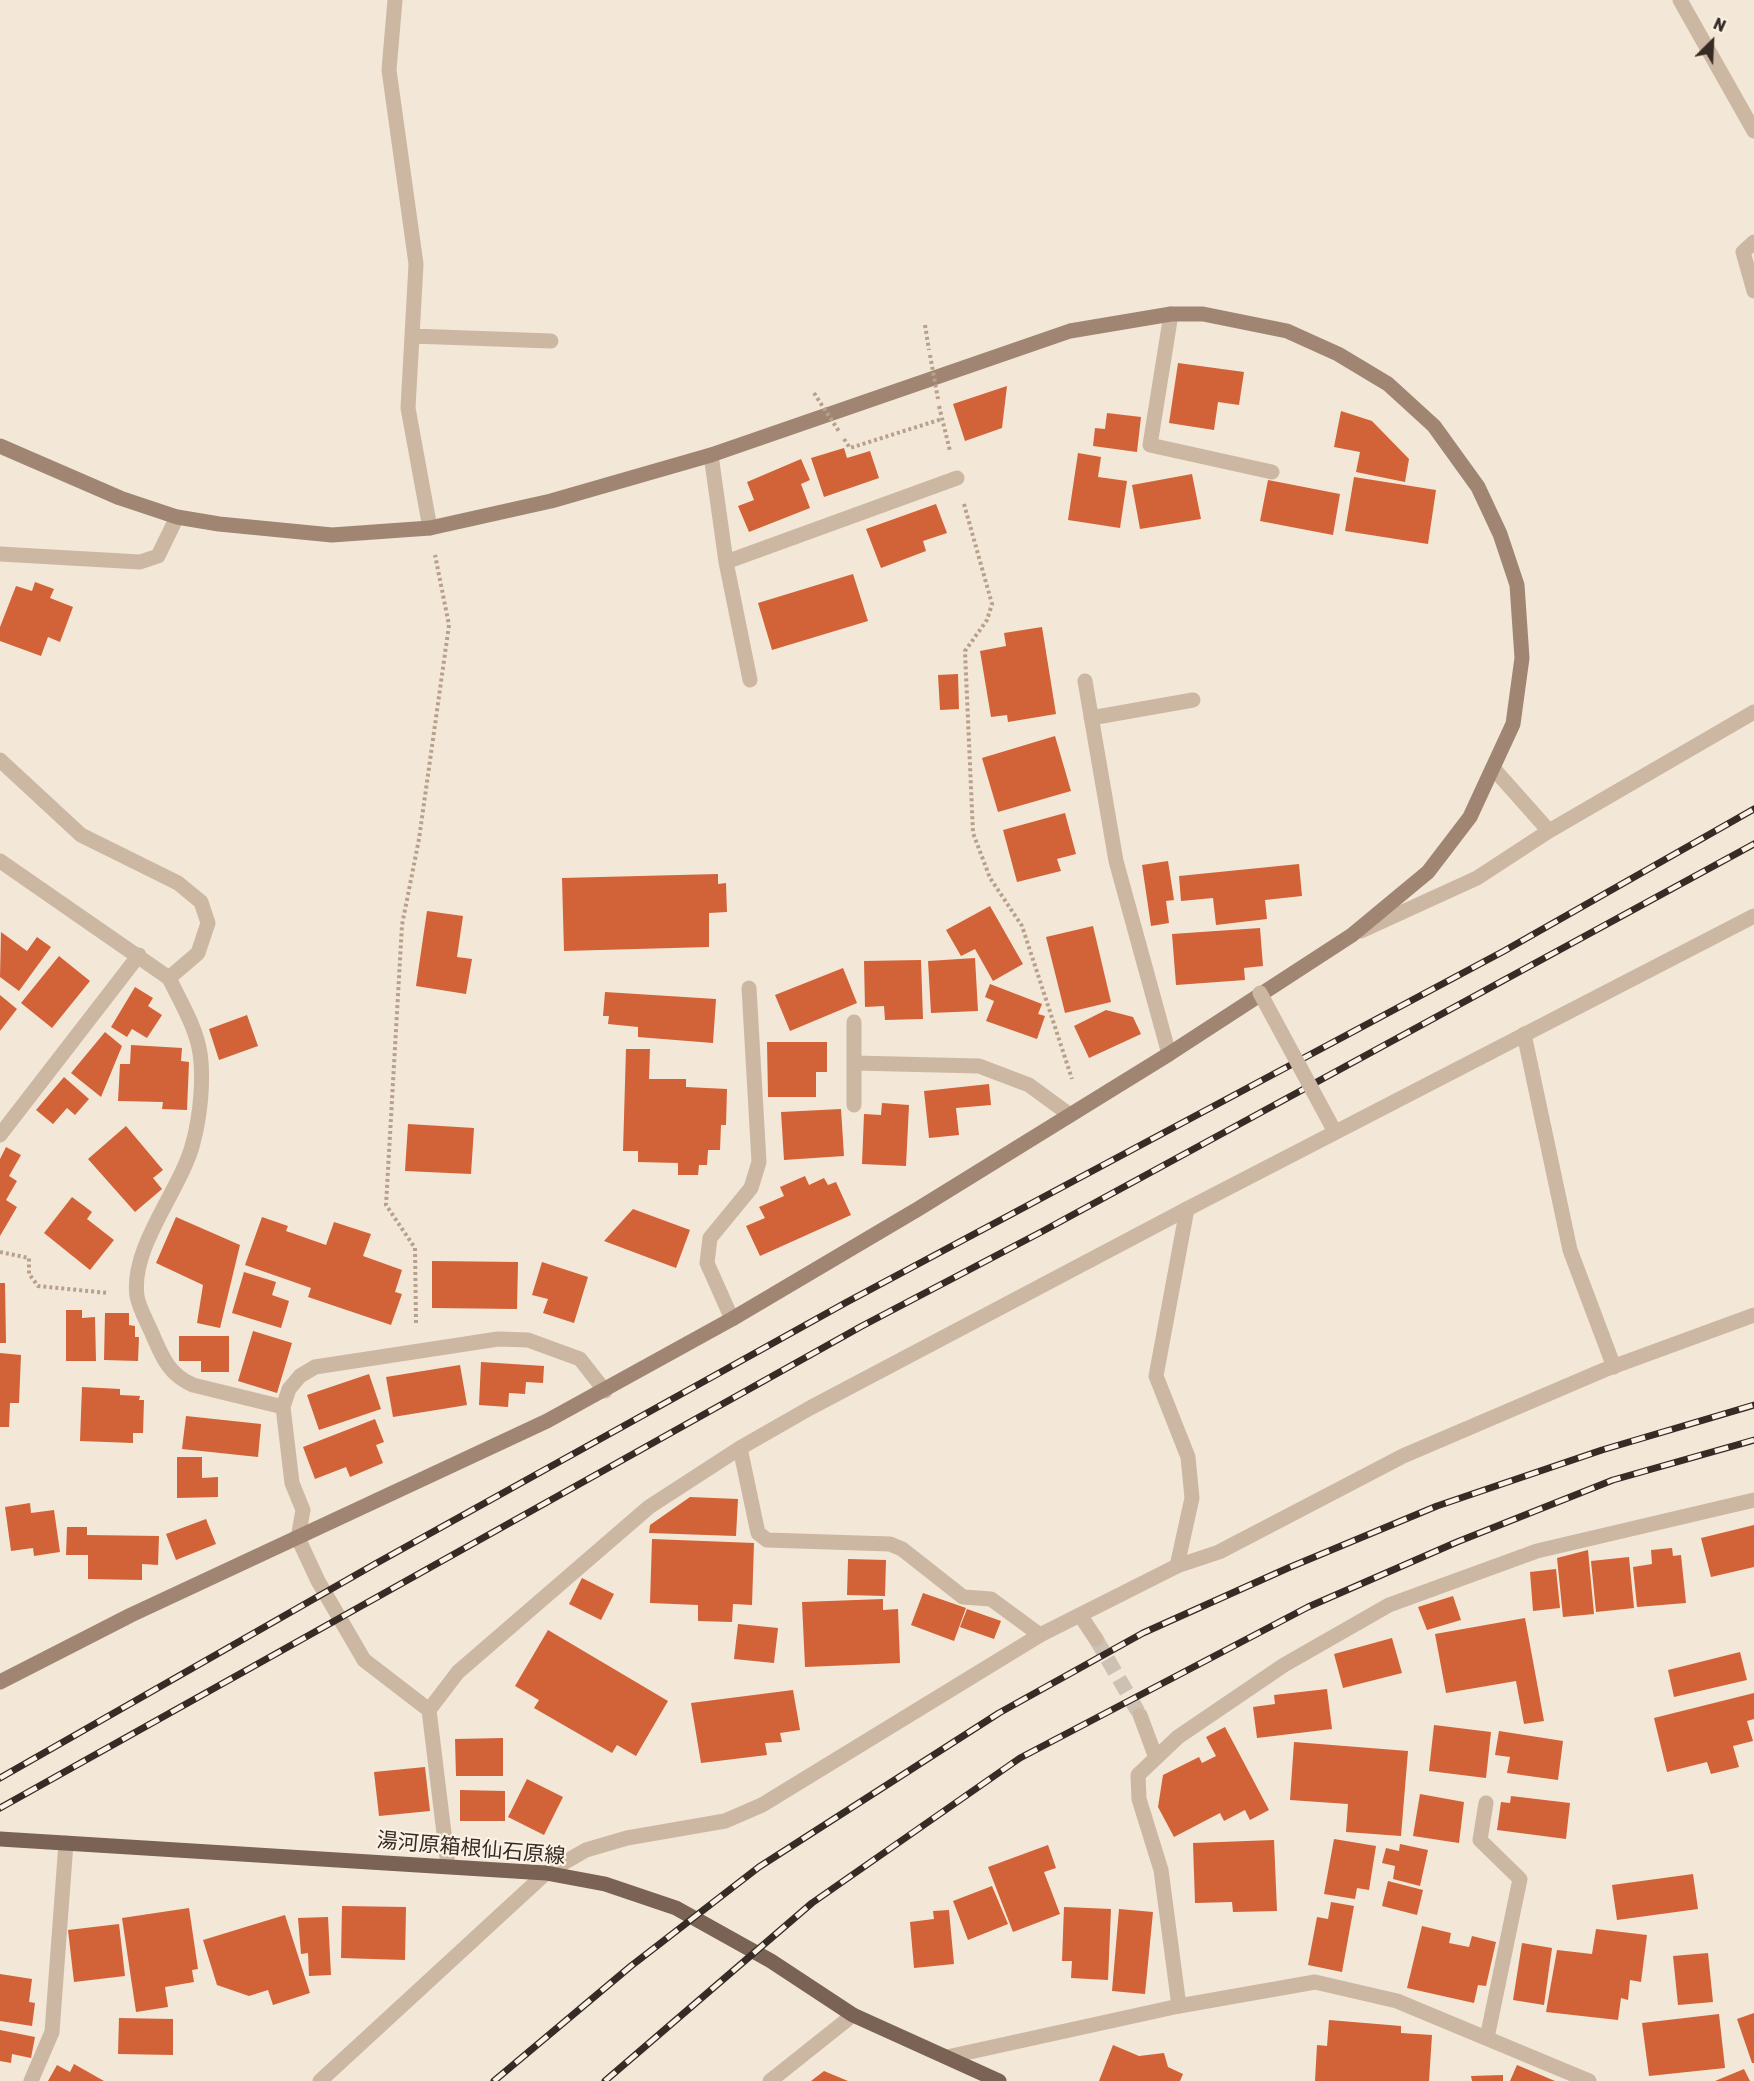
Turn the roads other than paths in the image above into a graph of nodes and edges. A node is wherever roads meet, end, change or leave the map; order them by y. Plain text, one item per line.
1 (395, 0) edge
2 (1680, 0) edge
3 (1754, 131) edge
4 (1754, 242) edge
5 (1754, 291) edge
6 (1171, 314) junction
7 (412, 336) junction
8 (551, 340) dead end
9 (0, 446) edge
10 (711, 455) junction
11 (1272, 472) dead end
12 (957, 478) road end
13 (177, 517) junction
14 (430, 528) junction
15 (0, 554) edge
16 (726, 562) junction
17 (750, 680) dead end
18 (1085, 681) dead end
19 (1193, 700) dead end
20 (1754, 712) edge
21 (1091, 718) junction
22 (0, 760) edge
23 (1492, 768) junction
24 (1549, 831) junction
25 (0, 861) edge
26 (1754, 916) edge
27 (1352, 935) junction
28 (139, 955) junction
29 (169, 978) junction
30 (749, 988) dead end
31 (1260, 993) junction
32 (854, 1022) dead end
33 (1524, 1034) junction
34 (1169, 1054) junction
35 (854, 1063) junction
36 (854, 1106) dead end
37 (1076, 1112) junction
38 (1335, 1132) junction
39 (0, 1136) edge
40 (1187, 1209) junction
41 (1754, 1315) edge
42 (732, 1319) junction
43 (1614, 1367) junction
44 (605, 1391) junction
45 (283, 1407) junction
46 (740, 1448) junction
47 (1754, 1500) edge
48 (298, 1538) junction
49 (1177, 1566) junction
50 (1080, 1615) junction
51 (1040, 1635) junction
52 (1096, 1639) tunnel mouth
53 (0, 1682) edge
54 (429, 1710) junction
55 (1140, 1715) tunnel mouth
56 (1156, 1758) junction
57 (1486, 1803) dead end
58 (0, 1839) edge
59 (66, 1843) junction
60 (448, 1866) junction
61 (546, 1873) junction
62 (1179, 2006) junction
63 (853, 2015) junction
64 (1487, 2038) junction
65 (947, 2058) junction
66 (31, 2081) edge
67 (320, 2081) edge
68 (770, 2081) edge
69 (999, 2081) edge
70 (1589, 2081) edge

1 - 7 street
2 - 3 street
4 - 5 street
6 - 10 street
6 - 11 street
6 - 23 street
7 - 8 street
7 - 14 street
9 - 13 street
10 - 14 street
10 - 16 street
12 - 16 street
13 - 14 street
13 - 15 street
16 - 17 street
18 - 21 street
19 - 21 street
20 - 24 street
21 - 34 street
22 - 29 street
23 - 24 street
23 - 27 street
24 - 27 street
25 - 28 street
26 - 33 street
27 - 31 street
28 - 29 street
28 - 39 street
29 - 45 street
30 - 42 street
31 - 34 street
31 - 38 street, bridge
32 - 35 street
33 - 38 street
33 - 43 street
34 - 37 street
35 - 36 street
35 - 37 street
37 - 42 street
38 - 40 street
40 - 46 street
40 - 49 street
41 - 43 street
42 - 44 street
43 - 49 street
44 - 45 street
44 - 48 street
45 - 48 street
46 - 51 street
46 - 54 street
47 - 56 street
48 - 53 street
48 - 54 street
49 - 50 street
50 - 51 street
50 - 52 street
51 - 61 street
54 - 60 street
55 - 56 street
56 - 62 street
57 - 64 street
58 - 59 main road, 湯河原箱根仙石原線
59 - 60 main road, 湯河原箱根仙石原線
59 - 66 street
60 - 61 main road, 湯河原箱根仙石原線
61 - 63 main road, 湯河原箱根仙石原線
61 - 67 street
62 - 64 street
62 - 65 street
63 - 65 main road, 湯河原箱根仙石原線
63 - 68 street
64 - 70 street
65 - 69 main road, 湯河原箱根仙石原線

